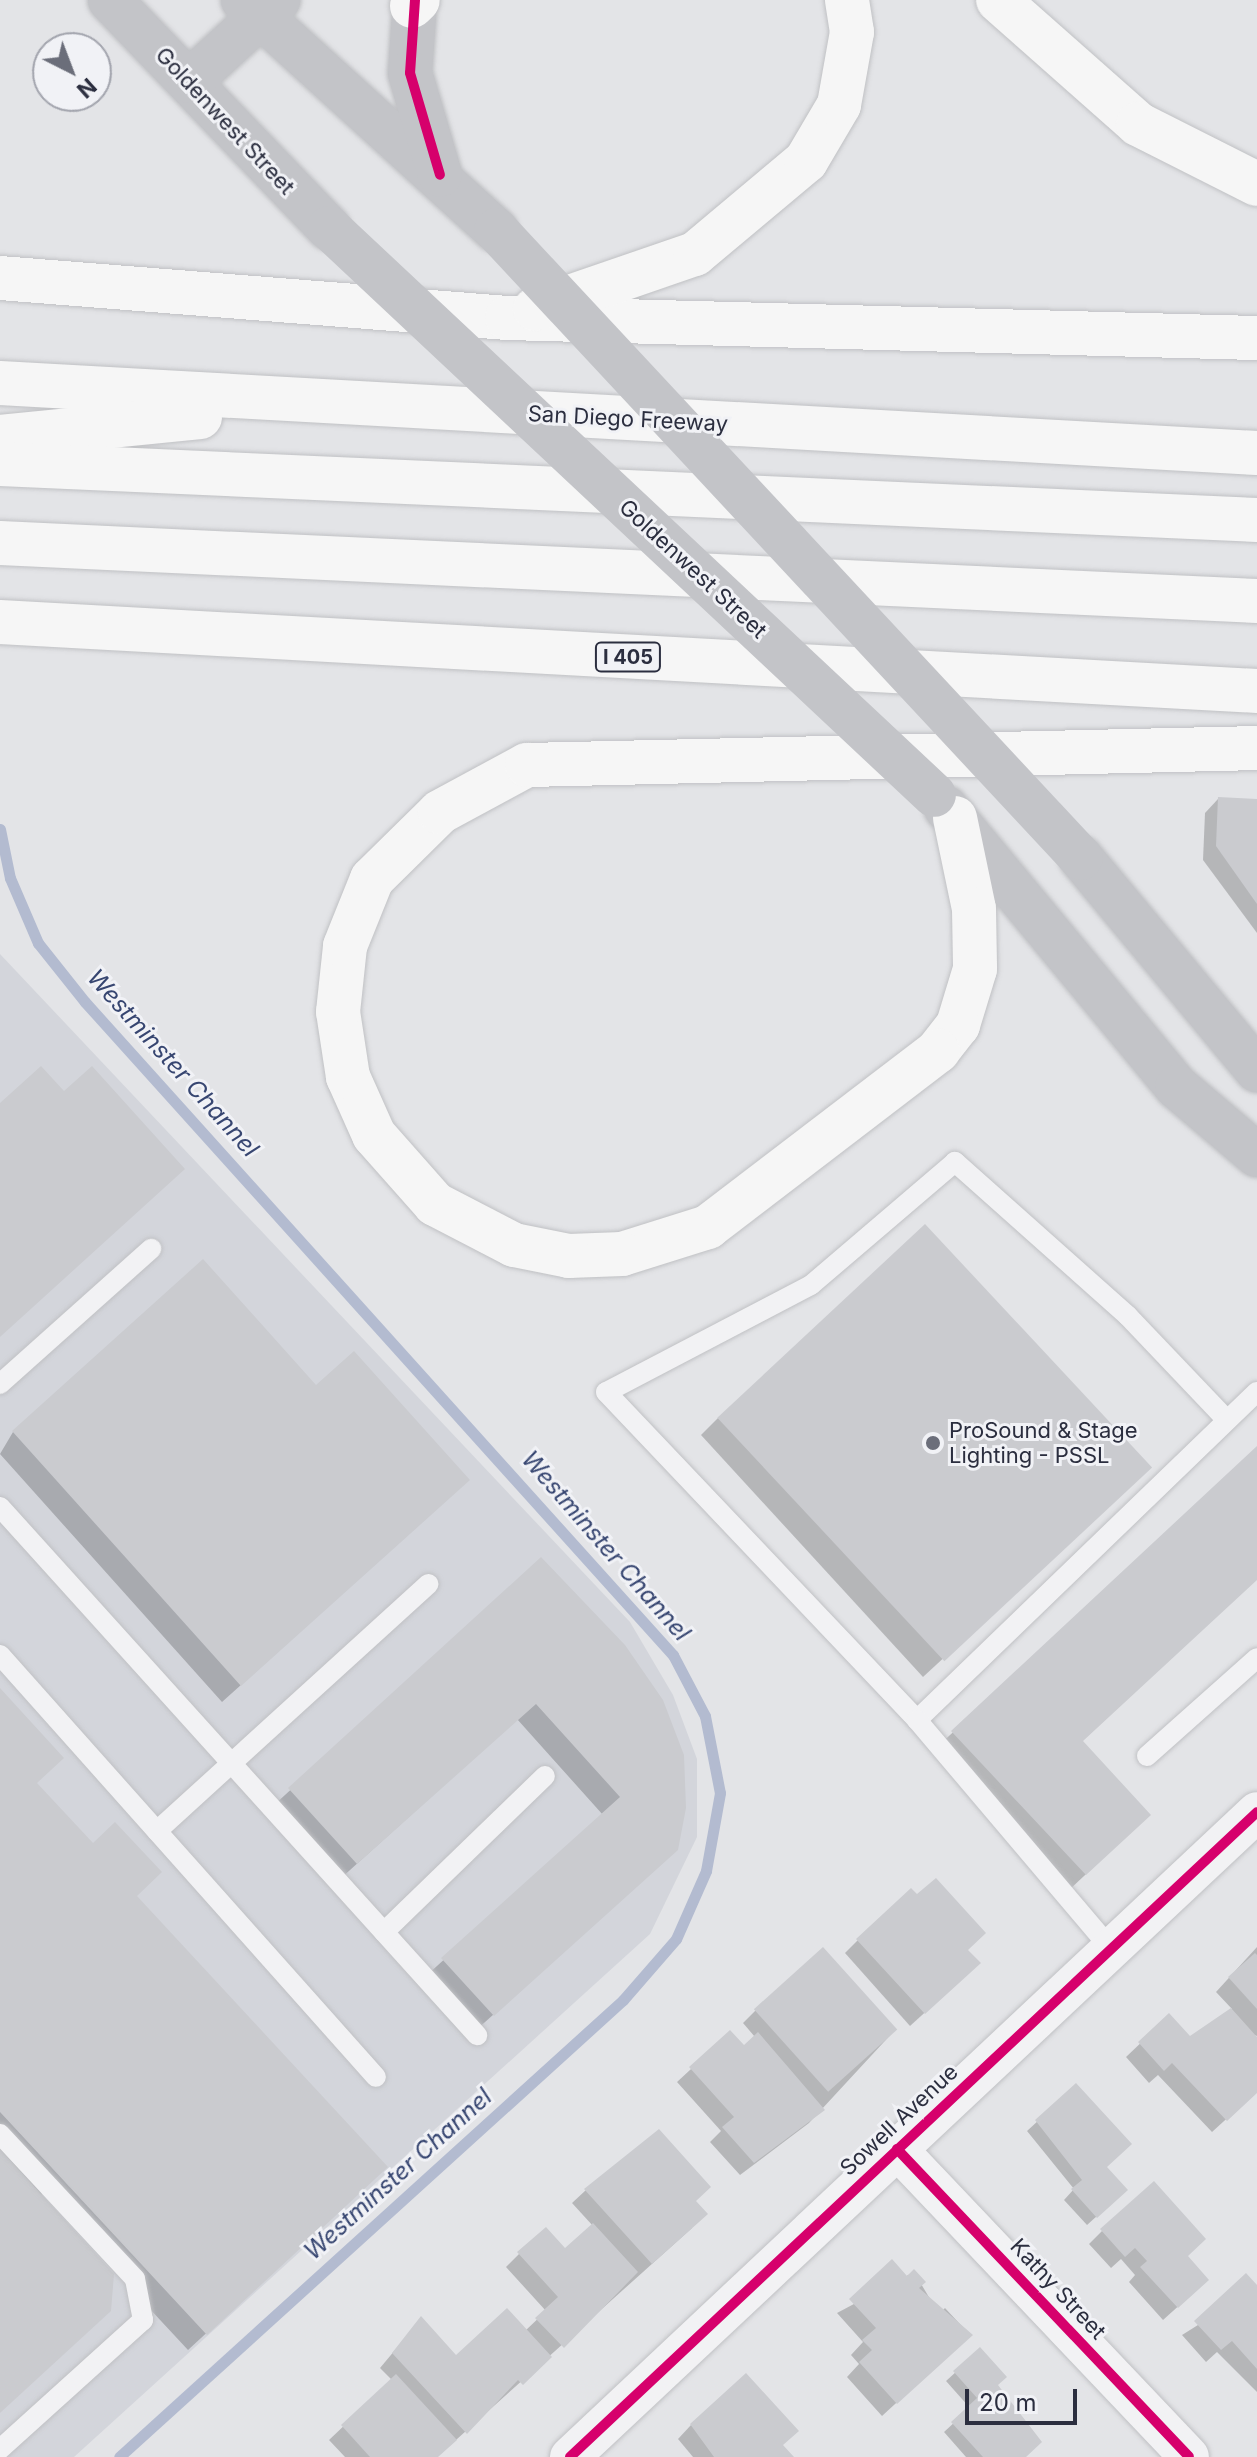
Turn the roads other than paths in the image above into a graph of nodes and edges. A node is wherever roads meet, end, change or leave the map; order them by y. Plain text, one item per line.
1 (110, 0) edge
2 (847, 0) edge
3 (998, 0) edge
4 (415, 2) edge
5 (260, 6) edge
6 (190, 81) junction
7 (440, 175) junction
8 (1257, 184) edge
9 (0, 278) edge
10 (507, 318) junction
11 (1257, 338) edge
12 (0, 383) edge
13 (330, 403) junction
14 (0, 437) edge
15 (1257, 453) edge
16 (0, 464) edge
17 (1257, 520) edge
18 (0, 543) edge
19 (1257, 601) edge
20 (0, 622) edge
21 (1257, 691) edge
22 (1257, 748) edge
23 (944, 806) junction
24 (1257, 1070) edge
25 (1257, 1155) edge
26 (151, 1249) dead end
27 (0, 1384) edge
28 (1257, 1392) edge
29 (1225, 1418) junction
30 (0, 1507) edge
31 (428, 1584) dead end
32 (0, 1655) edge
33 (1257, 1658) edge
34 (917, 1720) junction
35 (1147, 1756) dead end
36 (230, 1762) junction
37 (545, 1776) dead end
38 (1257, 1812) edge
39 (157, 1831) junction
40 (384, 1932) junction
41 (1111, 1949) junction
42 (477, 2035) dead end
43 (376, 2077) dead end
44 (0, 2134) edge
45 (897, 2149) junction
46 (0, 2449) edge
47 (575, 2455) edge
48 (1189, 2457) edge

1 - 6 main road, Goldenwest Street
2 - 10 highway
3 - 8 highway
4 - 7 main road
5 - 6 main road
5 - 7 main road
6 - 23 main road, Goldenwest Street, bridge
7 - 24 main road, bridge
9 - 10 highway
10 - 11 highway
12 - 13 highway, San Diego Freeway
13 - 14 highway
13 - 15 highway, San Diego Freeway
16 - 17 highway
18 - 19 highway
20 - 21 highway, I 405
22 - 23 highway
23 - 25 main road, Goldenwest Street
26 - 27 lane
28 - 29 lane
29 - 34 lane
29 - 34 lane
30 - 36 lane
31 - 36 lane
32 - 39 lane
33 - 35 lane
34 - 41 lane
36 - 39 lane
36 - 40 lane
37 - 40 lane
38 - 41 street, Sowell Avenue
39 - 43 lane
40 - 42 lane
41 - 45 street, Sowell Avenue
44 - 46 lane
45 - 47 street, Sowell Avenue
45 - 48 street, Kathy Street

